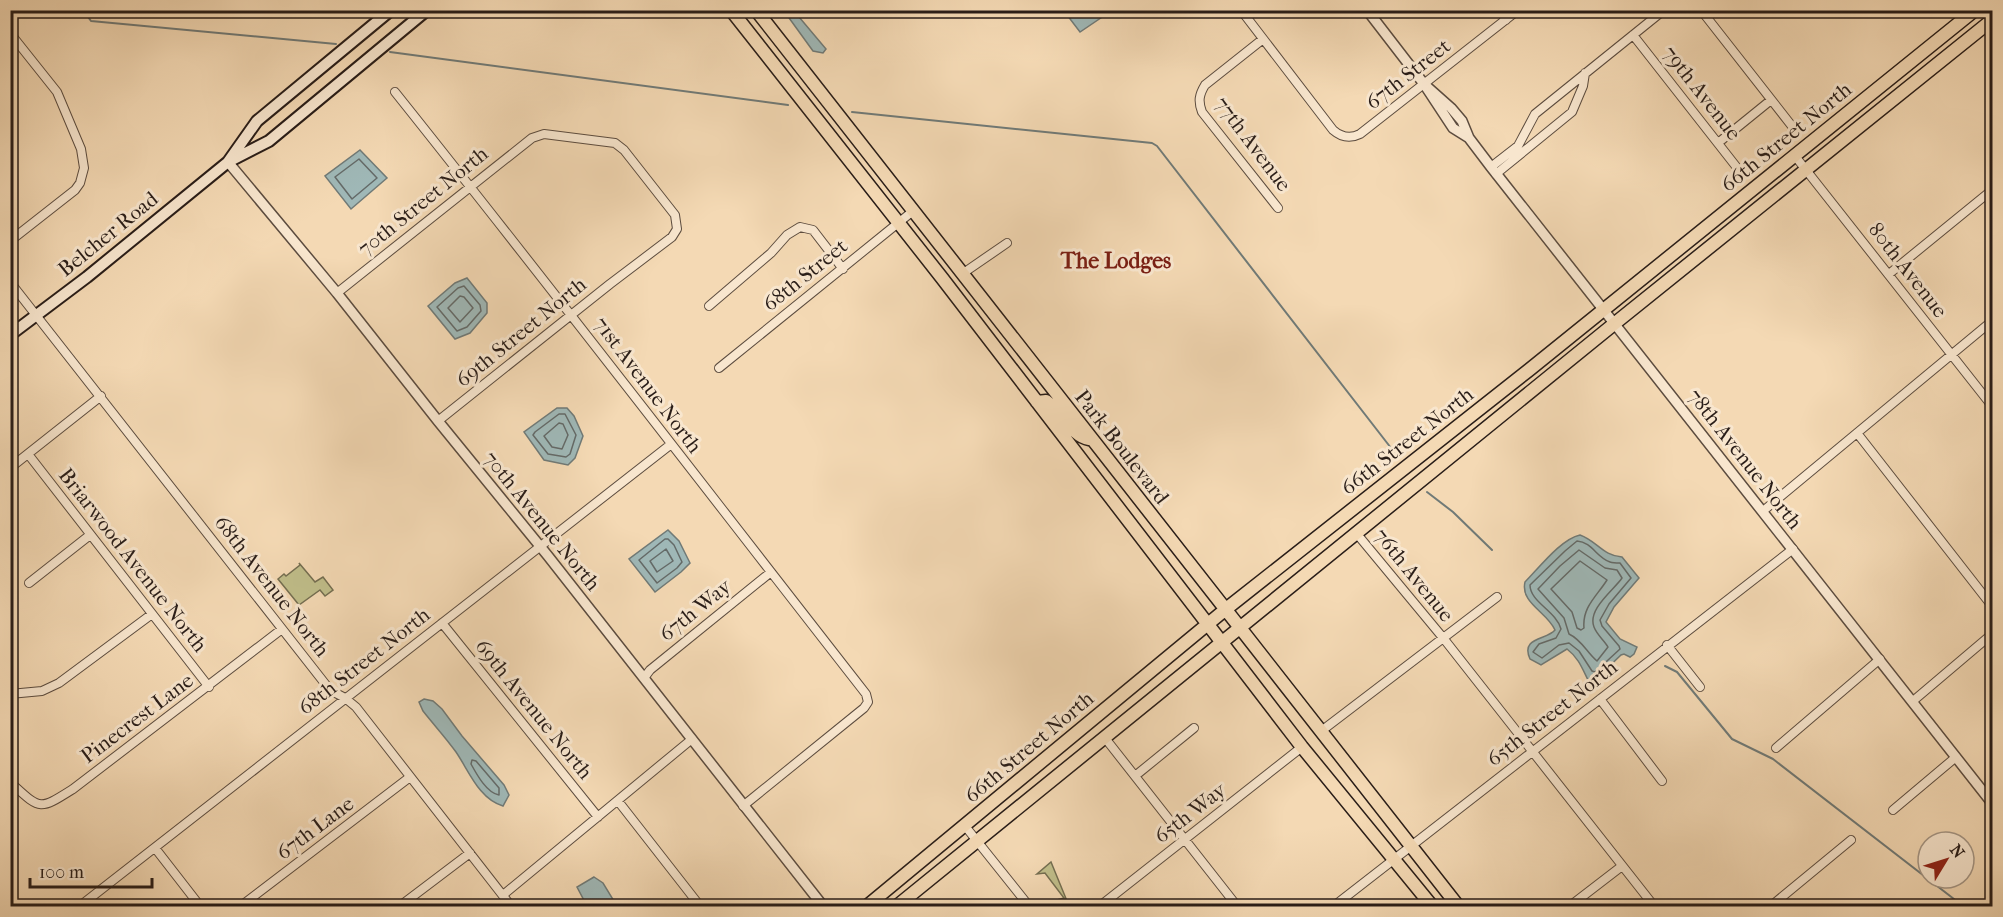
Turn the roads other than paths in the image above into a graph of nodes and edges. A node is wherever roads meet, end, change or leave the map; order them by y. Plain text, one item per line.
1 (391, 10) edge
2 (427, 10) edge
3 (731, 10) edge
4 (756, 10) edge
5 (1241, 10) edge
6 (1367, 10) edge
7 (1499, 10) edge
8 (1518, 10) edge
9 (1664, 10) edge
10 (1701, 10) edge
11 (1975, 10) edge
12 (1506, 20) junction
13 (1992, 20) edge
14 (10, 33) edge
15 (1633, 35) junction
16 (1263, 39) junction
17 (1585, 73) junction
18 (1424, 84) junction
19 (395, 92) dead end
20 (1771, 100) junction
21 (1795, 130) dead end
22 (532, 138) joint
23 (1718, 143) junction
24 (1795, 156) junction
25 (228, 162) junction
26 (1494, 171) junction
27 (1806, 171) junction
28 (1742, 174) dead end
29 (470, 187) junction
30 (1992, 190) edge
31 (1278, 208) dead end
32 (913, 211) junction
33 (897, 224) junction
34 (10, 241) edge
35 (1007, 243) dead end
36 (843, 268) junction
37 (962, 274) junction
38 (1889, 274) junction
39 (10, 282) edge
40 (338, 293) junction
41 (709, 306) dead end
42 (1602, 309) junction
43 (571, 314) junction
44 (38, 315) junction
45 (1992, 321) edge
46 (1614, 324) junction
47 (10, 335) edge
48 (1952, 354) junction
49 (719, 368) dead end
50 (102, 396) junction
51 (1037, 402) junction
52 (1992, 406) edge
53 (438, 422) junction
54 (1857, 433) junction
55 (1092, 439) junction
56 (670, 445) junction
57 (28, 454) junction
58 (10, 468) edge
59 (1763, 511) junction
60 (1357, 534) junction
61 (90, 535) junction
62 (540, 546) junction
63 (1792, 549) junction
64 (771, 572) junction
65 (29, 583) dead end
66 (1497, 597) dead end
67 (1992, 606) edge
68 (1226, 609) junction
69 (152, 614) junction
70 (442, 623) junction
71 (1208, 624) junction
72 (1239, 628) junction
73 (282, 629) junction
74 (1992, 634) edge
75 (1444, 639) junction
76 (1221, 642) junction
77 (1667, 645) junction
78 (1880, 659) junction
79 (644, 678) junction
80 (209, 687) junction
81 (1700, 687) dead end
82 (10, 694) edge
83 (345, 699) junction
84 (1600, 699) junction
85 (1913, 701) junction
86 (1194, 728) dead end
87 (1320, 732) junction
88 (1105, 738) junction
89 (692, 740) junction
90 (1302, 747) junction
91 (1776, 748) dead end
92 (1532, 751) junction
93 (1956, 757) junction
94 (1135, 776) junction
95 (410, 777) junction
96 (1662, 781) dead end
97 (10, 782) edge
98 (618, 801) junction
99 (1992, 803) edge
100 (743, 806) junction
101 (1893, 810) dead end
102 (598, 817) junction
103 (965, 826) junction
104 (1185, 840) junction
105 (1851, 840) dead end
106 (977, 841) junction
107 (1411, 846) junction
108 (155, 848) junction
109 (470, 853) junction
110 (1394, 860) junction
111 (1622, 866) junction
112 (503, 895) junction
113 (80, 906) edge
114 (200, 906) edge
115 (241, 906) edge
116 (400, 906) edge
117 (511, 906) edge
118 (700, 906) edge
119 (823, 906) edge
120 (867, 906) edge
121 (897, 906) edge
122 (1029, 906) edge
123 (1100, 906) edge
124 (1237, 906) edge
125 (1334, 906) edge
126 (1432, 906) edge
127 (1458, 906) edge
128 (1570, 906) edge
129 (1654, 906) edge
130 (1770, 906) edge

1 - 25 main road, Belcher Road
2 - 25 main road, Belcher Road
3 - 33 main road, Park Boulevard
4 - 32 main road, Park Boulevard
5 - 16 street
6 - 18 street, 78th Avenue North
7 - 12 street
8 - 12 street, 67th Street
9 - 15 street
10 - 20 street
11 - 24 main road, 66th Street North
12 - 18 street, 67th Street
13 - 27 main road, 66th Street North
14 - 34 street
15 - 17 street
15 - 23 street, 79th Avenue
16 - 18 street, 67th Street
16 - 31 street, 77th Avenue
17 - 26 street
17 - 26 street
18 - 26 street, 78th Avenue North
19 - 29 street, 71st Avenue North
20 - 21 street
20 - 23 street
22 - 29 street, 70th Street North
22 - 43 street, 69th Street North
23 - 28 street, 79th Avenue
24 - 27 street, 80th Avenue
24 - 42 main road, 66th Street North
25 - 40 street, 70th Avenue North
25 - 44 main road, Belcher Road
26 - 42 street, 78th Avenue North
27 - 38 street, 80th Avenue
27 - 46 main road, 66th Street North
29 - 40 street, 70th Street North
29 - 43 street, 71st Avenue North
30 - 38 street
32 - 33 street, 68th Street
32 - 37 main road, Park Boulevard
33 - 36 street, 68th Street
33 - 51 main road, Park Boulevard
35 - 37 street
36 - 41 street
36 - 49 street, 68th Street
37 - 55 main road, Park Boulevard
38 - 48 street, 80th Avenue
39 - 44 street, 68th Avenue North
40 - 53 street, 70th Avenue North
42 - 46 street, 78th Avenue North
42 - 68 main road, 66th Street North
43 - 53 street, 69th Street North
43 - 56 street, 71st Avenue North
44 - 47 main road, Belcher Road
44 - 50 street, 68th Avenue North
45 - 48 street
46 - 59 street, 78th Avenue North
46 - 60 main road, 66th Street North
48 - 52 street, 80th Avenue
48 - 54 street
50 - 57 street
50 - 73 street, 68th Avenue North
51 - 55 main road
51 - 71 main road, Park Boulevard
53 - 62 street, 70th Avenue North
54 - 59 street
54 - 67 street
55 - 68 main road, Park Boulevard
56 - 62 street, 68th Street North
56 - 64 street, 71st Avenue North
57 - 58 street
57 - 61 street, Briarwood Avenue North
59 - 63 street, 78th Avenue North
60 - 72 main road, 66th Street North
60 - 75 street, 76th Avenue
61 - 65 street
61 - 69 street, Briarwood Avenue North
62 - 70 street, 68th Street North
62 - 79 street, 70th Avenue North
63 - 77 street, 65th Street North
63 - 78 street, 78th Avenue North
64 - 79 street, 67th Way
64 - 100 street, 71st Avenue North
66 - 75 street
68 - 71 main road, 66th Street North
68 - 72 main road, Park Boulevard
69 - 80 street, Briarwood Avenue North
69 - 82 street
70 - 83 street, 68th Street North
70 - 102 street, 69th Avenue North
71 - 76 main road, Park Boulevard
71 - 103 main road, 66th Street North
72 - 76 main road, 66th Street North
72 - 87 main road, Park Boulevard
73 - 80 street, Pinecrest Lane
73 - 83 street, 68th Avenue North
74 - 85 street
75 - 87 street
75 - 92 street, 76th Avenue
76 - 88 main road, 66th Street North
76 - 90 main road, Park Boulevard
77 - 81 street
77 - 84 street, 65th Street North
78 - 85 street, 78th Avenue North
78 - 91 street
79 - 89 street, 70th Avenue North
80 - 97 street, Pinecrest Lane
83 - 95 street, 68th Avenue North
83 - 108 street, 68th Street North
84 - 92 street, 65th Street North
84 - 96 street
85 - 93 street, 78th Avenue North
86 - 94 street
87 - 107 main road, Park Boulevard
88 - 94 street
88 - 106 main road, 66th Street North
89 - 98 street
89 - 100 street, 70th Avenue North
90 - 104 street, 65th Way
90 - 110 main road, Park Boulevard
92 - 107 street, 65th Street North
92 - 111 street, 76th Avenue
93 - 99 street, 78th Avenue North
93 - 101 street
94 - 104 street
95 - 109 street, 68th Avenue North
95 - 115 street, 67th Lane
98 - 102 street
98 - 118 street
100 - 119 street, 70th Avenue North
102 - 112 street
103 - 106 street
103 - 120 main road, 66th Street North
104 - 123 street, 65th Way
104 - 124 street
105 - 130 street
106 - 121 main road, 66th Street North
106 - 122 street
107 - 110 street, 65th Street North
107 - 127 main road, Park Boulevard
108 - 113 street, 68th Street North
108 - 114 street
109 - 112 street, 68th Avenue North
109 - 116 street
110 - 125 street, 65th Street North
110 - 126 main road, Park Boulevard
111 - 128 street
111 - 129 street, 76th Avenue
112 - 117 street, 68th Avenue North

